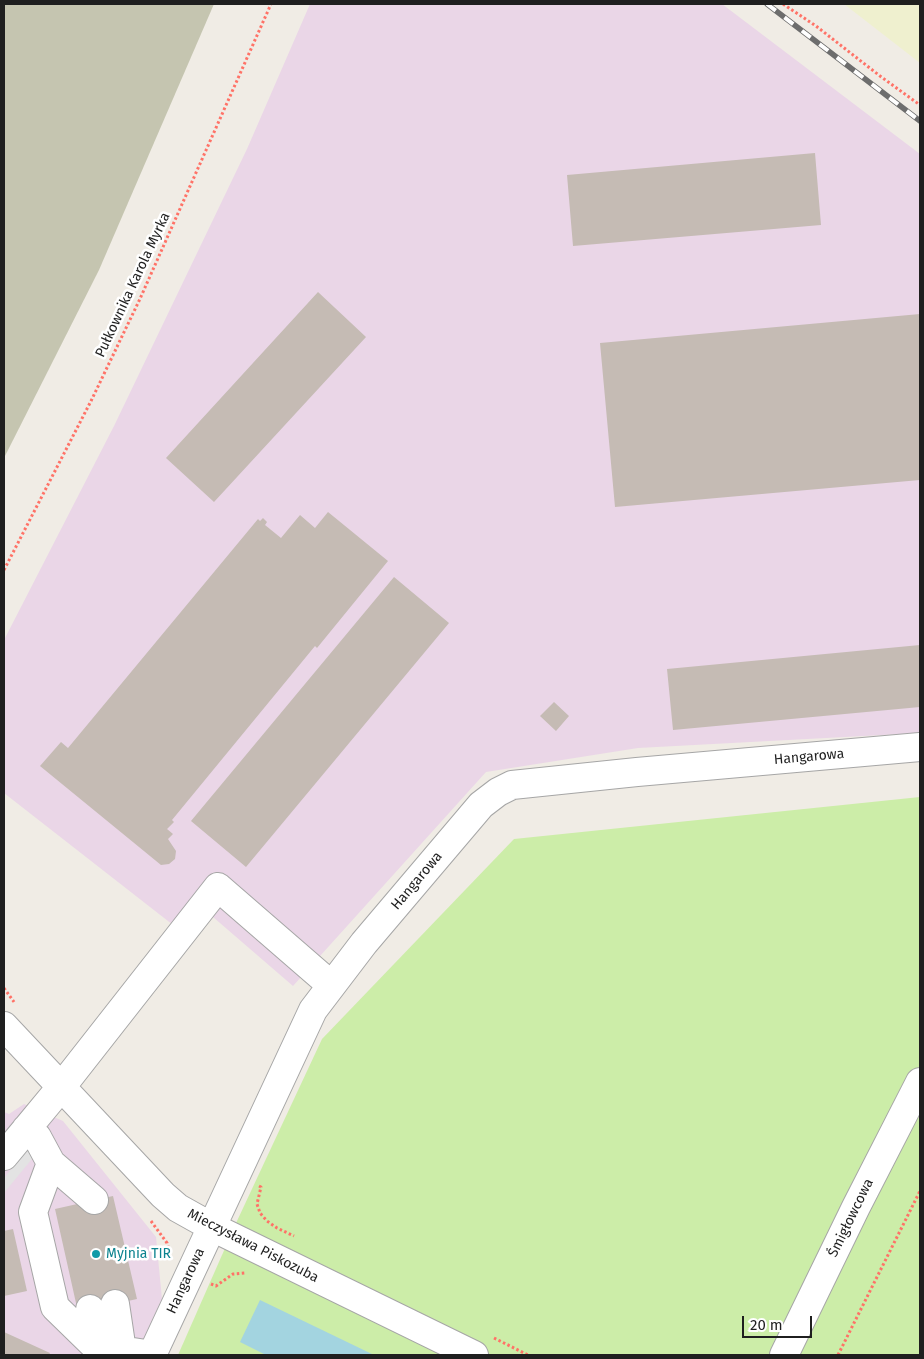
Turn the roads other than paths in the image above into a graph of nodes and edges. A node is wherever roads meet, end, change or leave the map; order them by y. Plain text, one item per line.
1 (920, 747) edge
2 (331, 985) junction
3 (4, 1026) edge
4 (920, 1082) edge
5 (62, 1086) junction
6 (13, 1137) edge
7 (51, 1163) junction
8 (81, 1203) dead end
9 (212, 1227) junction
10 (95, 1346) junction
11 (122, 1350) junction
12 (152, 1355) edge
13 (474, 1355) edge
14 (784, 1355) edge

1 - 2 street, Hangarowa
2 - 5 street
2 - 9 street, Hangarowa
3 - 5 street, Mieczysława Piskozuba
4 - 14 street, Śmigłowcowa
5 - 6 street
5 - 9 street, Mieczysława Piskozuba
6 - 7 street
7 - 8 street
7 - 10 street
9 - 12 street, Hangarowa
9 - 13 street, Mieczysława Piskozuba
10 - 11 street
10 - 11 street
11 - 12 street

